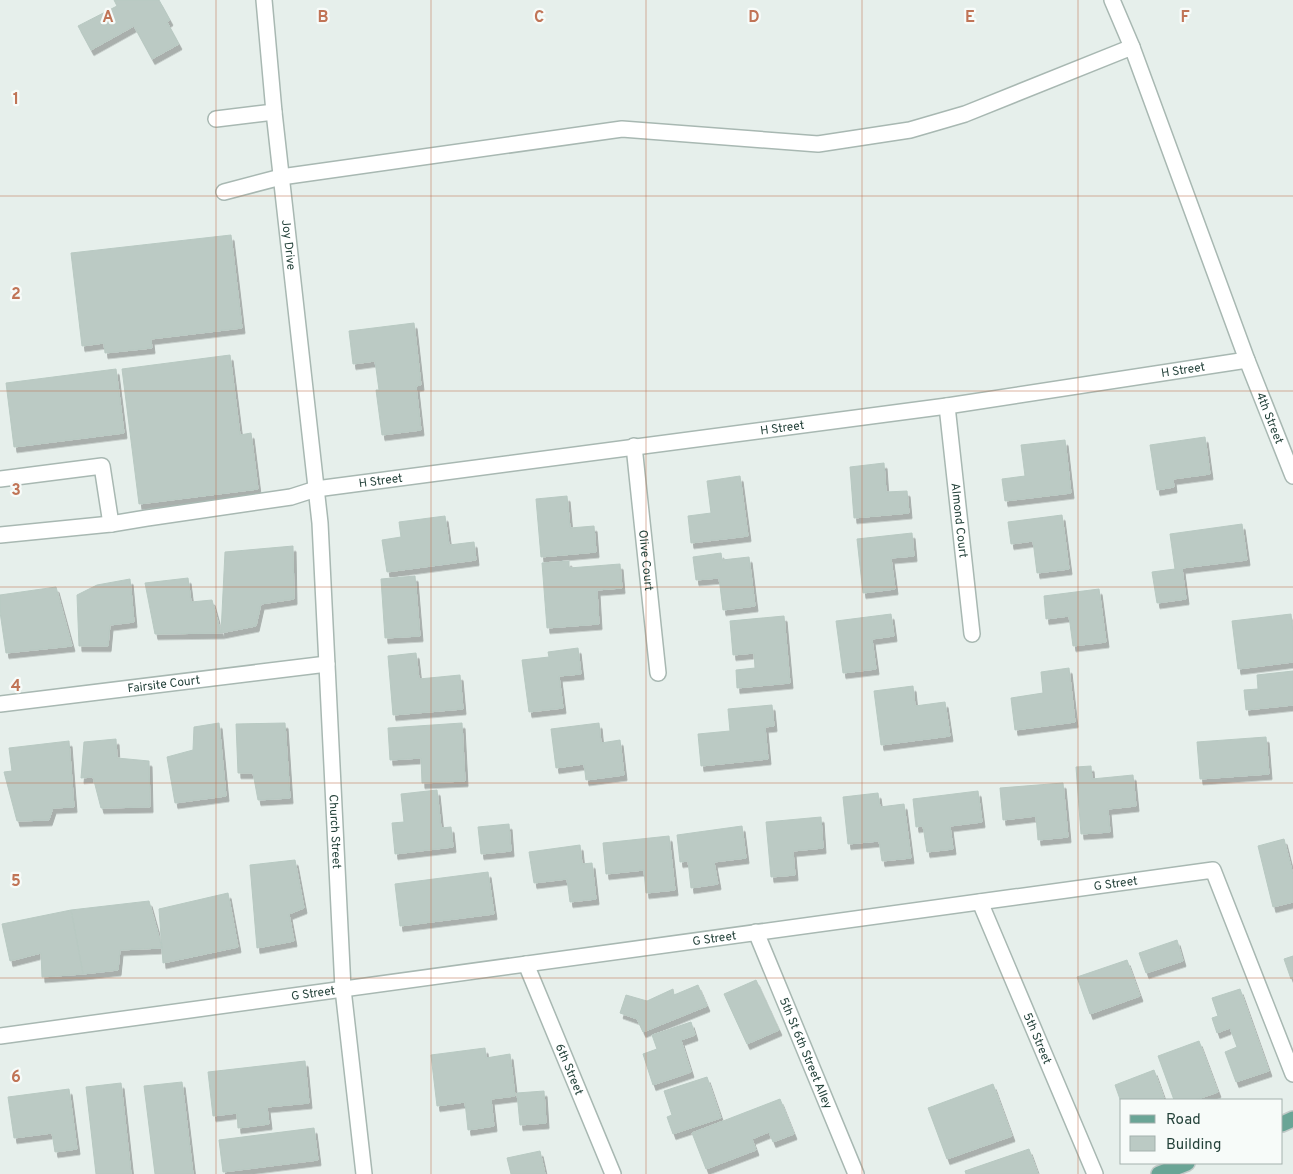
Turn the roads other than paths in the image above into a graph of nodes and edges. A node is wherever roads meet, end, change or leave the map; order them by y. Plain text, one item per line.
1 (264, 0) edge
2 (1112, 0) edge
3 (1132, 47) junction
4 (274, 112) junction
5 (216, 119) dead end
6 (281, 177) junction
7 (224, 192) dead end
8 (1247, 360) junction
9 (946, 406) junction
10 (634, 446) junction
11 (1293, 476) edge
12 (0, 478) edge
13 (316, 489) junction
14 (110, 524) junction
15 (0, 535) edge
16 (972, 634) dead end
17 (327, 664) junction
18 (658, 673) dead end
19 (0, 704) edge
20 (980, 902) junction
21 (756, 932) junction
22 (526, 964) junction
23 (342, 989) junction
24 (0, 1036) edge
25 (1293, 1074) edge
26 (1184, 1164) edge
27 (364, 1174) edge
28 (613, 1174) edge
29 (856, 1174) edge
30 (1095, 1174) edge
31 (1159, 1174) edge

1 - 4 street, Joy Drive
2 - 3 street, 4th Street
3 - 6 street
3 - 8 street, 4th Street
4 - 5 street
4 - 6 street, Joy Drive
6 - 7 street
6 - 13 street, Joy Drive
8 - 9 street, H Street
8 - 11 street, 4th Street
9 - 10 street, H Street
9 - 16 street, Almond Court
10 - 13 street, H Street
10 - 18 street, Olive Court
12 - 14 street
13 - 14 street, H Street
13 - 17 street, Church Street
14 - 15 street, H Street
17 - 19 street, Fairsite Court
17 - 23 street, Church Street
20 - 21 street, G Street
20 - 25 street, G Street
20 - 30 street, 5th Street
21 - 22 street, G Street
21 - 29 street, 5th St 6th Street Alley
22 - 23 street, G Street
22 - 28 street, 6th Street
23 - 24 street, G Street
23 - 27 street, Church Street
26 - 31 main road

